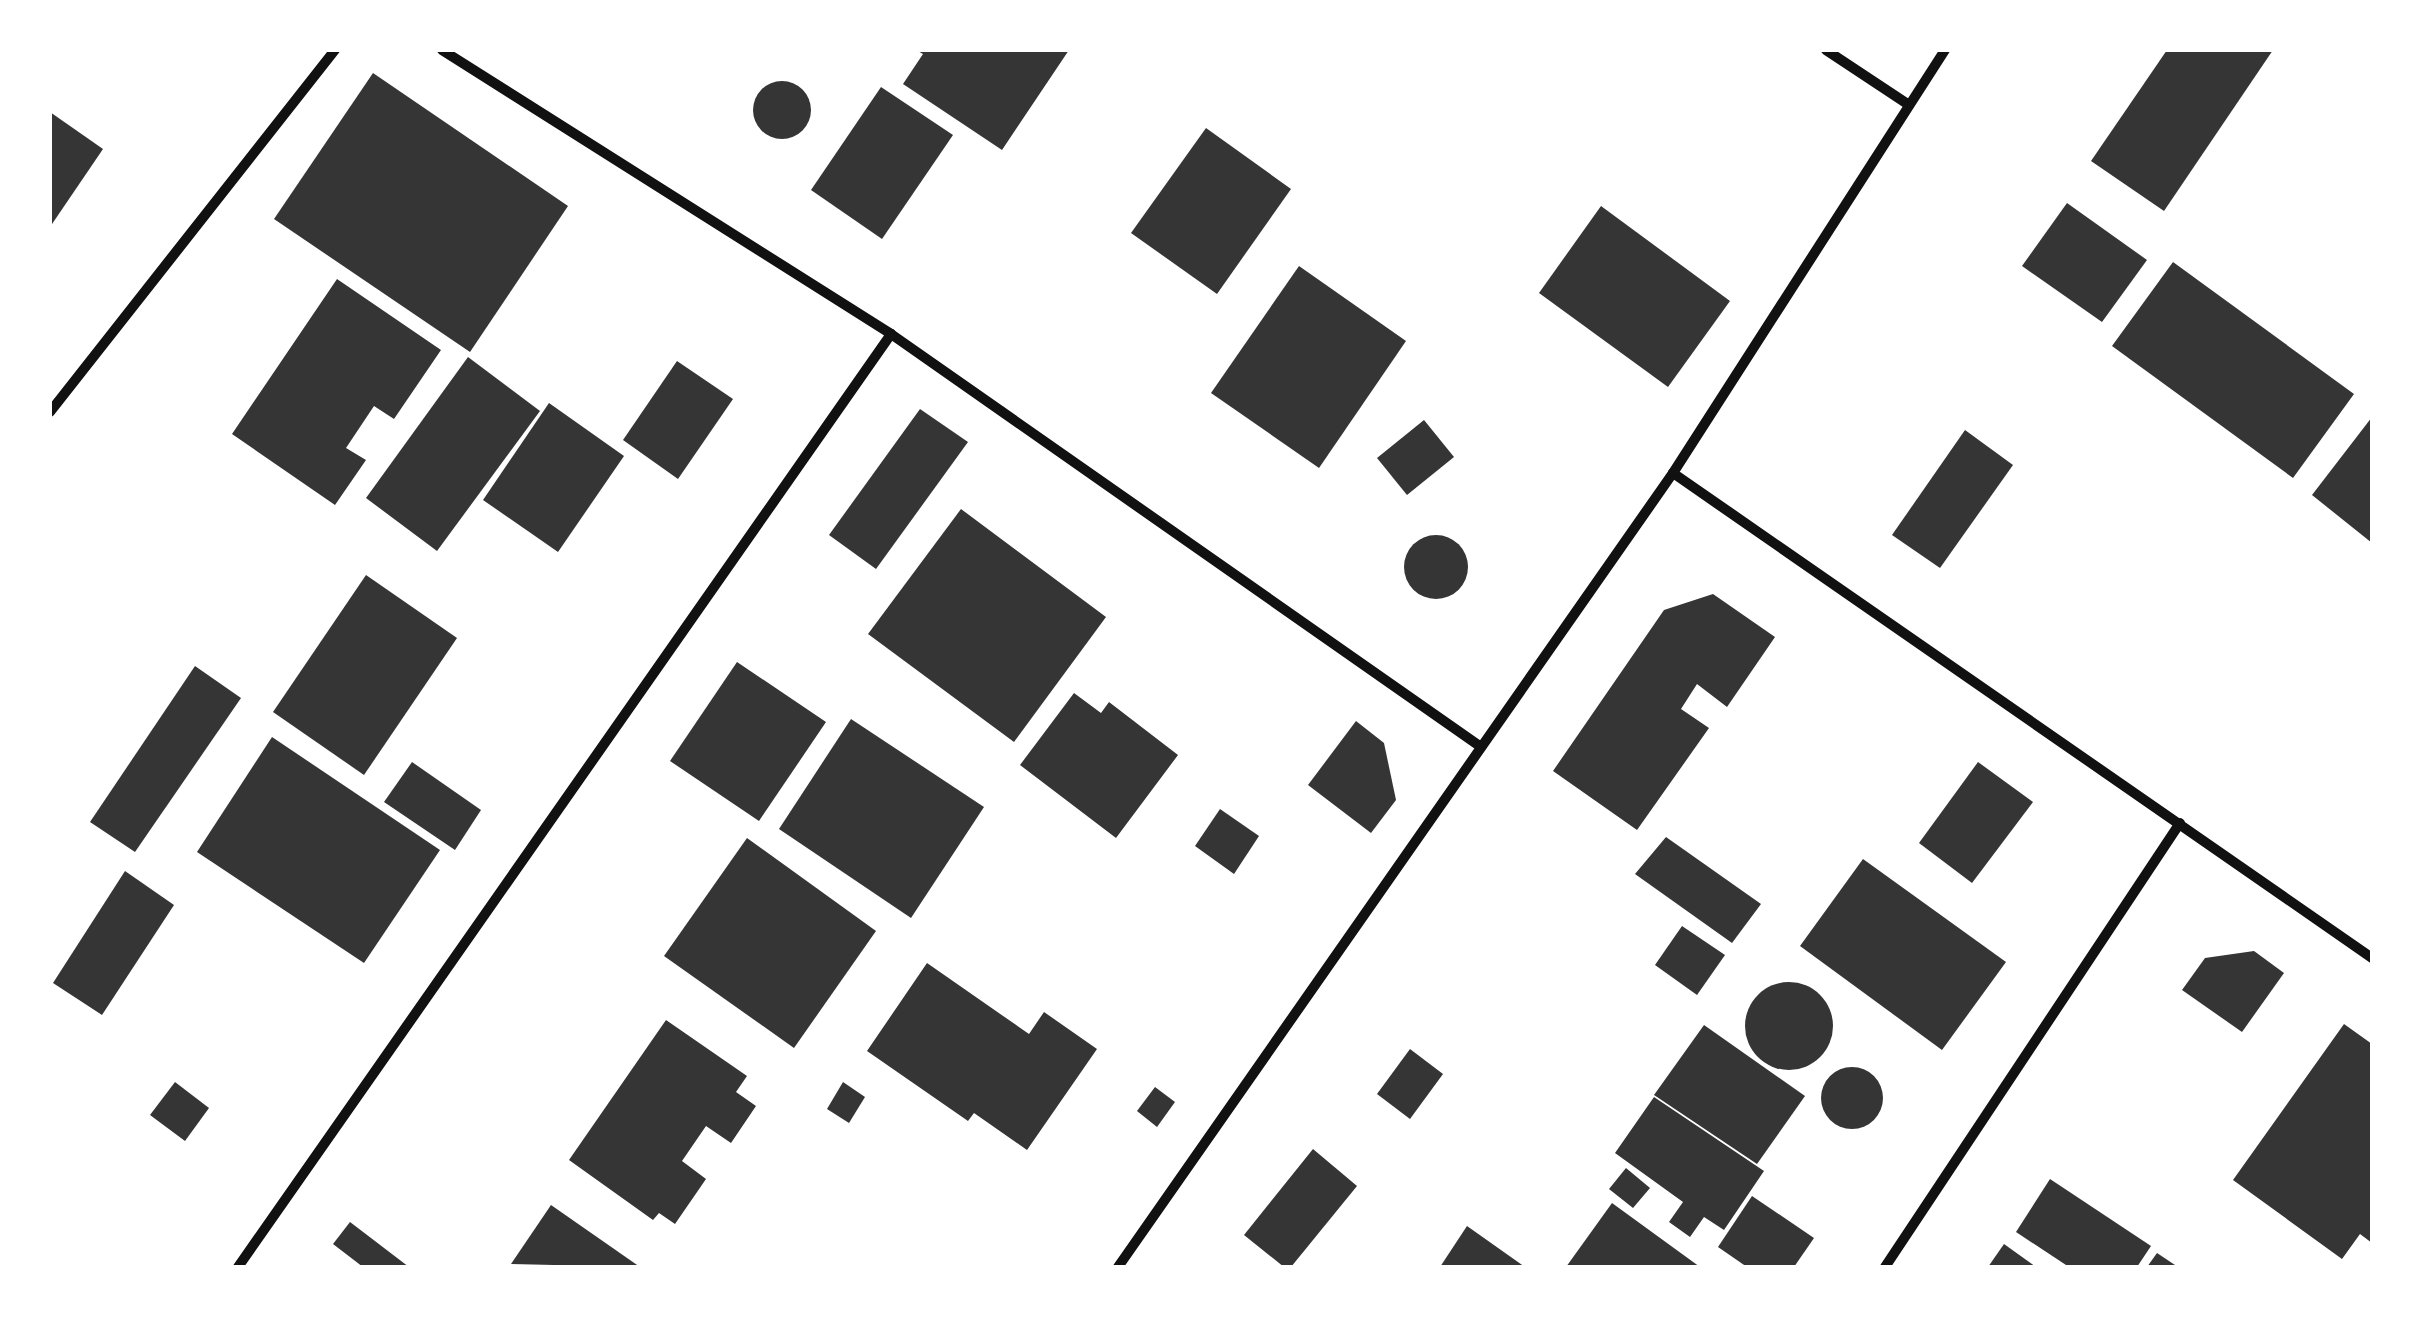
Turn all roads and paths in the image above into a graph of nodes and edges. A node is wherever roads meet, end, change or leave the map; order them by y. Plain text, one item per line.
1 (335, 50) edge
2 (442, 50) edge
3 (1826, 50) edge
4 (1945, 50) edge
5 (1906, 103) junction
6 (891, 334) junction
7 (50, 412) edge
8 (1674, 472) junction
9 (1482, 747) junction
10 (2180, 823) junction
11 (2372, 958) edge
12 (238, 1267) edge
13 (1118, 1267) edge
14 (1886, 1267) edge

1 - 7 street
2 - 6 street
3 - 5 street
4 - 5 street
5 - 8 street
6 - 9 street
6 - 12 street
8 - 9 street
8 - 10 street
9 - 13 street
10 - 11 street
10 - 14 street

